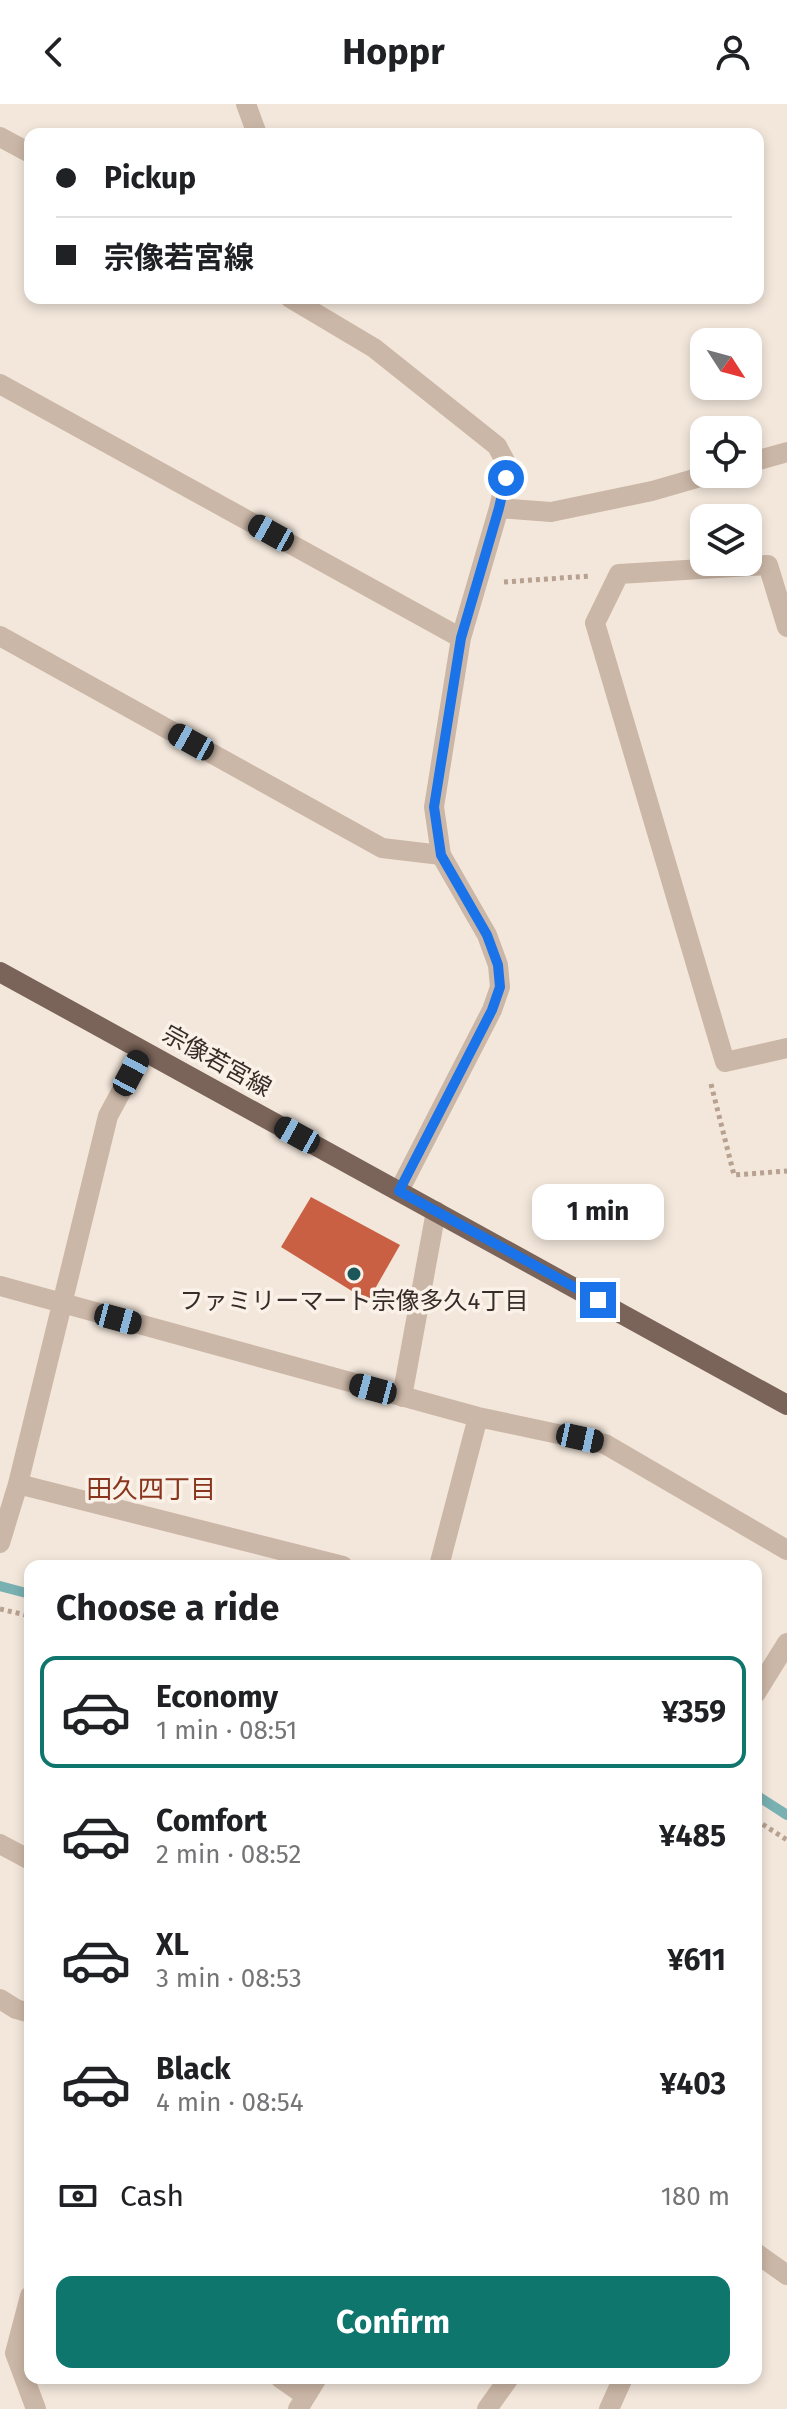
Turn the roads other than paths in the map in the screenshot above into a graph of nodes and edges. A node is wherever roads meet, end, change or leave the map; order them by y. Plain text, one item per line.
1 (246, 104) edge
2 (255, 128) edge
3 (0, 137) edge
4 (24, 150) edge
5 (322, 308) edge
6 (0, 384) edge
7 (787, 452) edge
8 (762, 459) edge
9 (690, 480) edge
10 (499, 508) junction
11 (787, 627) edge
12 (0, 636) edge
13 (461, 638) junction
14 (441, 855) junction
15 (0, 972) edge
16 (787, 1048) edge
17 (143, 1051) junction
18 (399, 1191) junction
19 (436, 1211) junction
20 (0, 1286) edge
21 (62, 1303) junction
22 (402, 1397) junction
23 (787, 1405) edge
24 (478, 1417) junction
25 (18, 1484) junction
26 (0, 1543) edge
27 (787, 1550) edge
28 (319, 1560) edge
29 (441, 1560) edge
30 (787, 1643) edge
31 (762, 1683) edge
32 (0, 1844) edge
33 (24, 1857) edge
34 (0, 1999) edge
35 (24, 2011) edge
36 (762, 2257) edge
37 (787, 2275) edge
38 (24, 2319) edge
39 (24, 2377) edge
40 (27, 2384) edge
41 (505, 2384) edge
42 (620, 2384) edge
43 (36, 2409) edge
44 (487, 2409) edge
45 (609, 2409) edge

1 - 2 street
3 - 4 street
5 - 10 street
6 - 13 street
7 - 8 street
9 - 10 street
10 - 13 street
11 - 16 street
12 - 14 street
13 - 14 street
14 - 18 street
15 - 17 main road, 宗像若宮線
17 - 18 main road, 宗像若宮線
17 - 21 street
18 - 19 main road, 宗像若宮線
19 - 22 street
19 - 23 main road, 宗像若宮線
20 - 21 street
21 - 22 street
21 - 25 street
22 - 24 street
24 - 27 street
24 - 29 street
25 - 26 street
25 - 28 street
30 - 31 street
32 - 33 street
34 - 35 street
36 - 37 street
38 - 39 street
40 - 43 street
41 - 44 street
42 - 45 street

